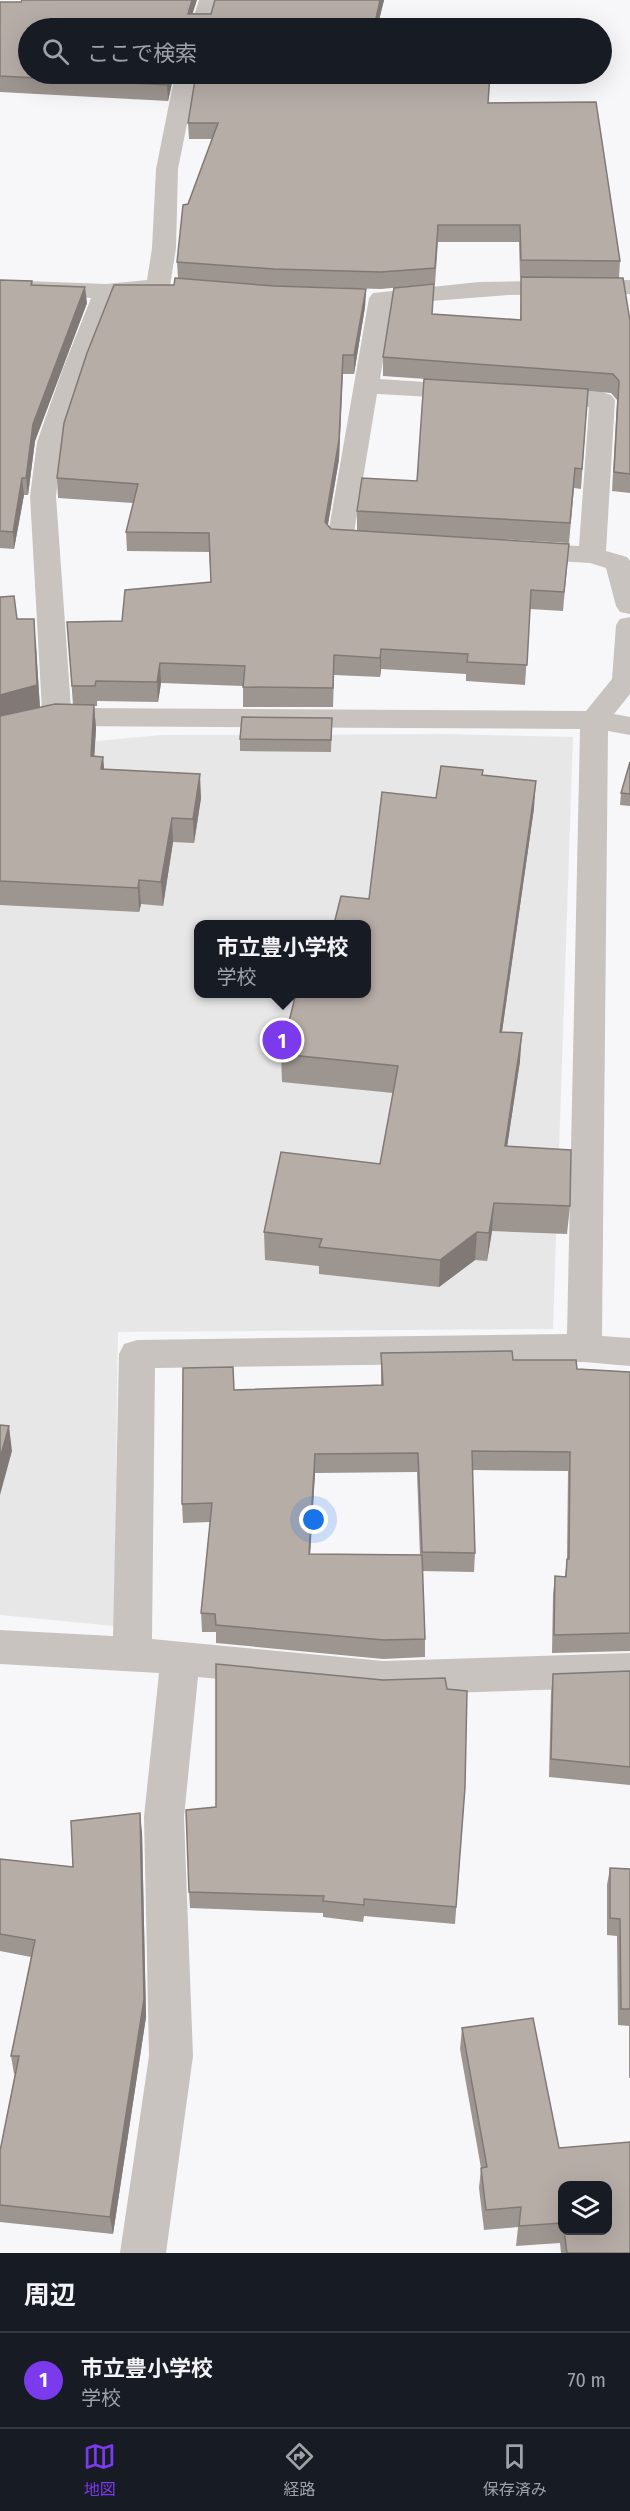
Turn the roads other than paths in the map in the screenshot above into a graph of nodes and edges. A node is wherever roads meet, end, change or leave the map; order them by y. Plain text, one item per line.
1 (208, 0) edge
2 (203, 18) edge
3 (184, 84) edge
4 (0, 287) edge
5 (630, 287) edge
6 (106, 291) junction
7 (366, 386) junction
8 (397, 543) edge
9 (500, 550) edge
10 (592, 555) junction
11 (630, 606) edge
12 (630, 626) edge
13 (57, 717) junction
14 (594, 720) junction
15 (630, 726) edge
16 (0, 730) edge
17 (584, 1348) junction
18 (630, 1352) edge
19 (0, 1647) edge
20 (132, 1654) junction
21 (180, 1660) junction
22 (630, 1670) edge
23 (143, 2253) edge

1 - 2 street
3 - 6 street
4 - 6 street
5 - 7 street
6 - 13 street
7 - 8 street
7 - 10 street
9 - 10 street
10 - 11 street
12 - 14 street
13 - 14 street
13 - 16 street
14 - 15 street
14 - 17 street
17 - 18 street
17 - 20 street
19 - 20 street
20 - 21 street
21 - 22 street
21 - 23 street

